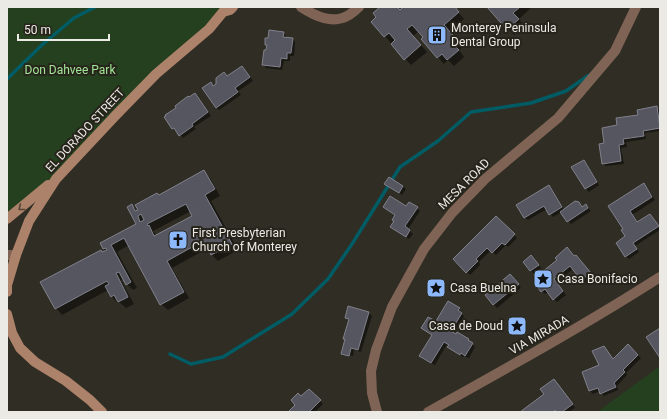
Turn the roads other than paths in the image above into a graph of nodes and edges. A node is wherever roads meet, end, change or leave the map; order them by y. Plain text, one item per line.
1 (233, 7) edge
2 (301, 7) edge
3 (359, 7) edge
4 (636, 7) edge
5 (223, 10) edge
6 (56, 179) junction
7 (7, 219) edge
8 (11, 255) edge
9 (660, 277) edge
10 (7, 292) edge
11 (7, 314) edge
12 (102, 412) edge
13 (377, 412) edge
14 (428, 412) edge

1 - 5 street, EL DORADO STREET
2 - 3 street
4 - 13 street, MESA ROAD
5 - 6 street, EL DORADO STREET
6 -> 7 street
6 - 8 street, EL DORADO STREET
8 - 10 street, EL DORADO STREET
9 - 14 street, VIA MIRADA
11 - 12 street

